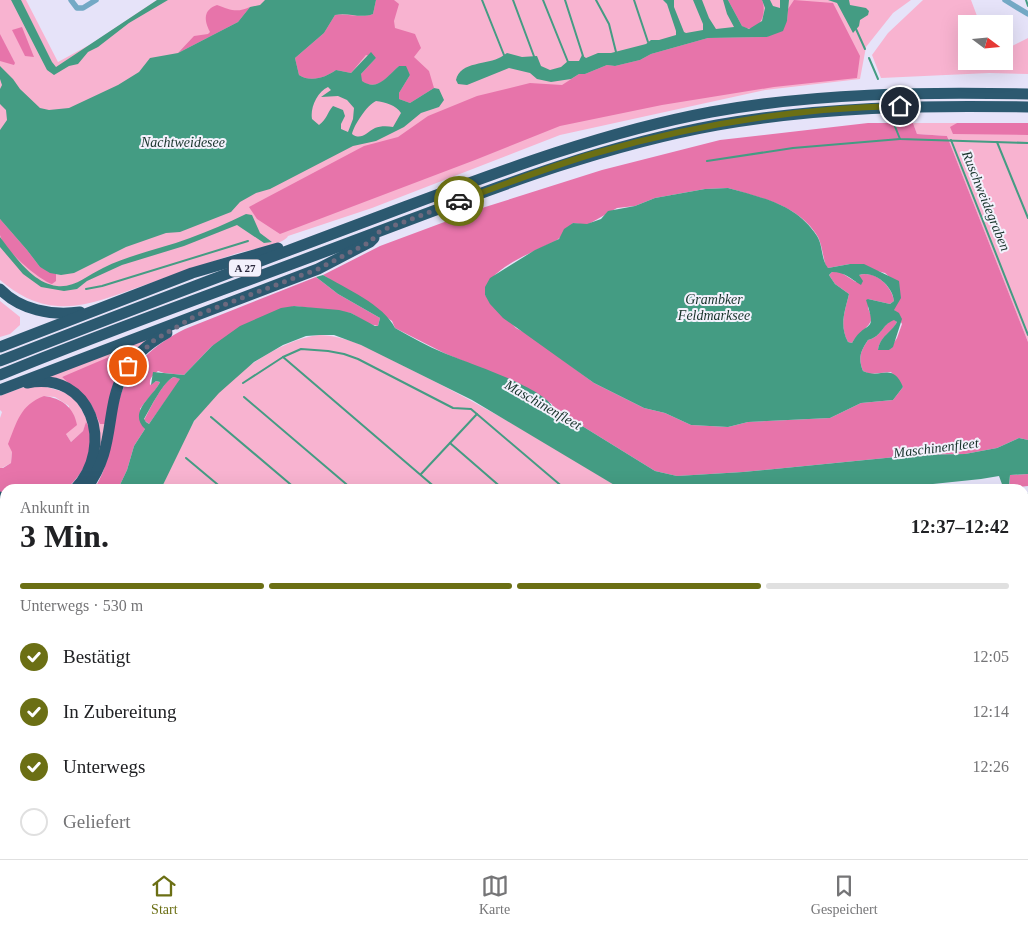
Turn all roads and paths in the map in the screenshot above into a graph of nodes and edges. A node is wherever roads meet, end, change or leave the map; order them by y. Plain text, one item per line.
1 (71, 0) edge
2 (96, 0) edge
3 (1005, 0) edge
4 (1028, 14) edge
5 (1028, 94) edge
6 (1028, 107) edge
7 (380, 231) junction
8 (328, 236) junction
9 (0, 289) edge
10 (94, 310) junction
11 (197, 315) junction
12 (0, 347) edge
13 (0, 362) edge
14 (0, 375) edge
15 (2, 389) edge
16 (79, 484) edge
17 (89, 484) edge

1 - 2 street
3 - 4 street
5 - 8 highway, A 27
6 - 7 highway, A 27
7 - 11 highway
7 - 14 highway, A 27
8 - 10 highway
8 - 13 highway, A 27
9 - 10 highway
10 - 12 highway
11 - 15 highway
11 - 17 highway
15 - 16 highway

